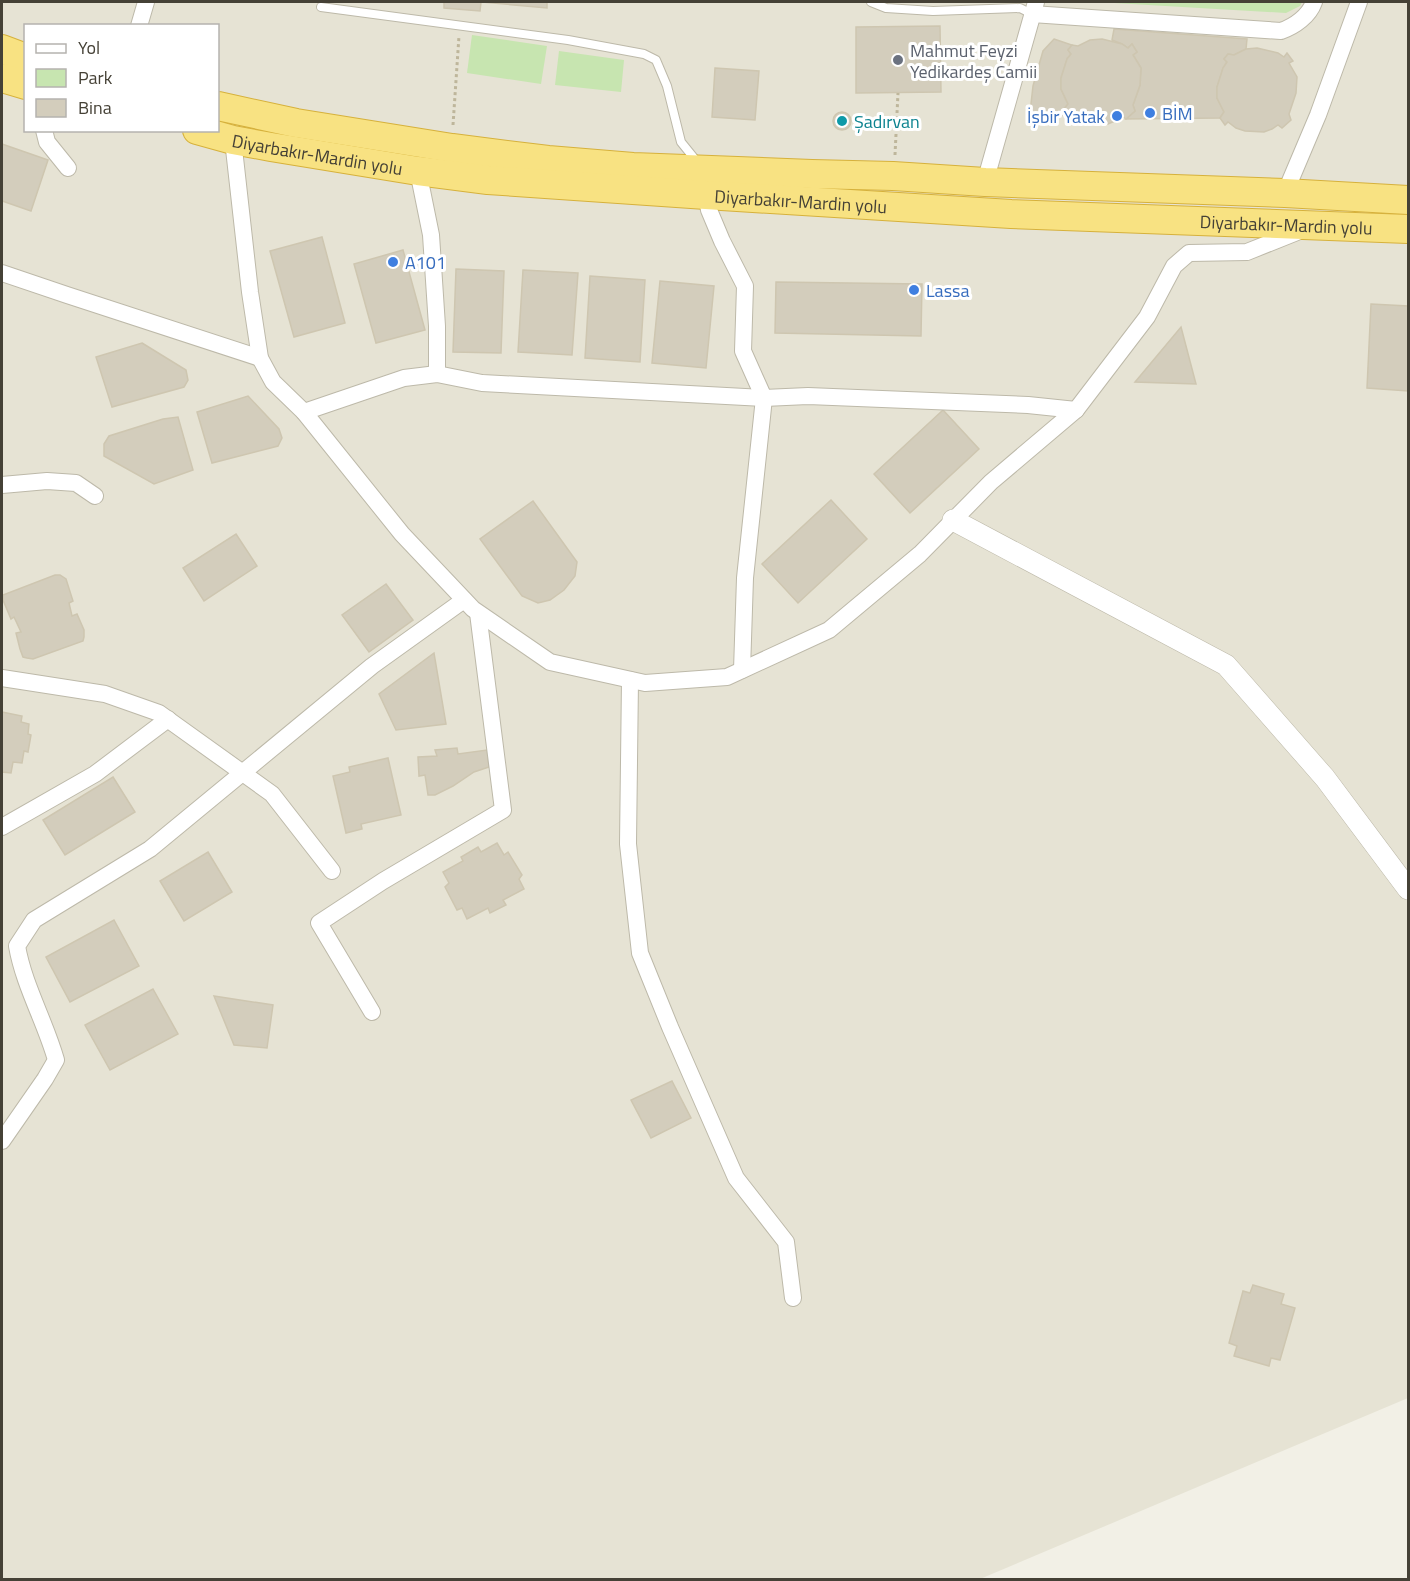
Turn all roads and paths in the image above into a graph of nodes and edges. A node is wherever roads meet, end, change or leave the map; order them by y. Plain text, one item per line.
1 (146, 2) edge
2 (871, 2) edge
3 (1314, 2) edge
4 (1359, 2) edge
5 (993, 5) edge
6 (321, 7) dead end
7 (1034, 8) edge
8 (140, 24) edge
9 (460, 26) junction
10 (2, 49) edge
11 (24, 56) edge
12 (2, 78) edge
13 (24, 84) edge
14 (898, 93) dead end
15 (219, 106) edge
16 (452, 130) dead end
17 (44, 132) edge
18 (204, 132) edge
19 (233, 140) junction
20 (895, 157) dead end
21 (68, 168) dead end
22 (418, 171) junction
23 (985, 182) junction
24 (705, 183) junction
25 (1286, 194) junction
26 (1408, 200) edge
27 (1315, 225) junction
28 (1408, 229) edge
29 (2, 273) edge
30 (260, 358) junction
31 (437, 374) junction
32 (764, 398) junction
33 (1077, 410) junction
34 (304, 412) junction
35 (2, 485) edge
36 (95, 496) dead end
37 (953, 520) junction
38 (464, 600) junction
39 (478, 613) junction
40 (742, 670) junction
41 (2, 678) edge
42 (630, 680) junction
43 (168, 719) junction
44 (243, 773) junction
45 (2, 826) edge
46 (332, 871) dead end
47 (1408, 889) edge
48 (372, 1012) dead end
49 (2, 1141) edge
50 (793, 1298) dead end

1 - 8 street
2 - 5 lane
3 - 7 street
4 - 25 street
5 - 7 lane
6 - 9 lane
7 - 23 street
9 - 16 path
9 - 24 lane
10 - 11 highway
12 - 13 highway
14 - 20 path
15 - 24 highway, Diyarbakır-Mardin yolu
17 - 21 street
18 - 19 highway, Diyarbakır-Mardin yolu
19 - 22 highway, Diyarbakır-Mardin yolu
19 - 30 street
22 - 24 highway, Diyarbakır-Mardin yolu
22 - 31 street
23 - 24 highway, Diyarbakır-Mardin yolu
23 - 25 highway, Diyarbakır-Mardin yolu
24 - 27 highway, Diyarbakır-Mardin yolu
24 - 32 street
25 - 26 highway, Diyarbakır-Mardin yolu
27 - 28 highway, Diyarbakır-Mardin yolu
27 - 33 street
29 - 30 street
30 - 34 street
31 - 32 street
31 - 34 street
32 - 33 street
32 - 40 street
33 - 37 street
34 - 38 street
35 - 36 street
37 - 40 street
37 - 47 street
38 - 39 street
38 - 44 street
39 - 42 street
39 - 48 street
40 - 42 street
41 - 43 street
42 - 50 street
43 - 44 street
43 - 45 street
44 - 46 street
44 - 49 street

